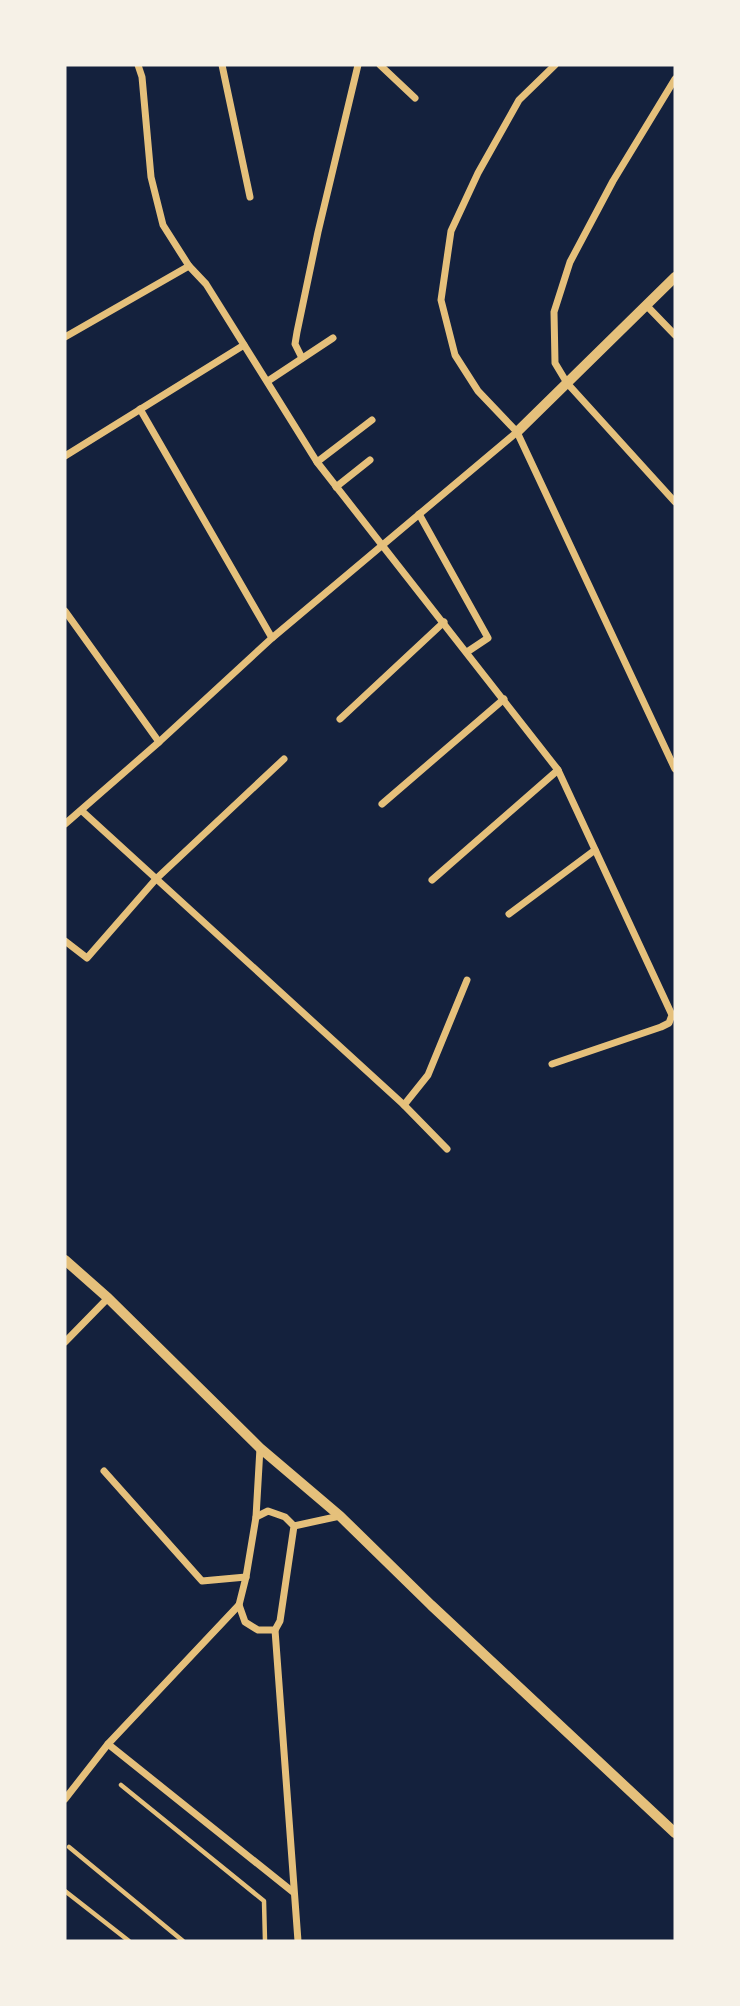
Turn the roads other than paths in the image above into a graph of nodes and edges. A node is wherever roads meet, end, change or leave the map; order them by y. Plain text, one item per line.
1 (138, 65) edge
2 (222, 65) edge
3 (358, 65) edge
4 (380, 65) edge
5 (555, 65) edge
6 (675, 79) edge
7 (415, 98) dead end
8 (250, 197) dead end
9 (189, 266) junction
10 (675, 277) edge
11 (646, 305) junction
12 (675, 335) edge
13 (65, 337) edge
14 (333, 338) dead end
15 (244, 345) junction
16 (302, 358) junction
17 (268, 380) junction
18 (567, 383) junction
19 (140, 409) junction
20 (372, 420) dead end
21 (517, 432) junction
22 (65, 456) edge
23 (370, 460) dead end
24 (317, 463) junction
25 (336, 487) junction
26 (675, 502) edge
27 (419, 514) junction
28 (383, 544) junction
29 (65, 611) edge
30 (444, 622) junction
31 (272, 638) junction
32 (467, 652) junction
33 (505, 699) junction
34 (340, 719) dead end
35 (159, 742) junction
36 (284, 759) dead end
37 (675, 769) edge
38 (558, 770) junction
39 (382, 804) dead end
40 (82, 811) junction
41 (65, 824) edge
42 (595, 850) junction
43 (156, 879) junction
44 (432, 880) dead end
45 (509, 914) dead end
46 (65, 941) edge
47 (467, 980) dead end
48 (552, 1064) dead end
49 (404, 1105) junction
50 (447, 1149) dead end
51 (65, 1260) edge
52 (108, 1298) junction
53 (65, 1342) edge
54 (260, 1448) junction
55 (104, 1471) dead end
56 (340, 1516) junction
57 (256, 1517) junction
58 (294, 1526) junction
59 (246, 1577) junction
60 (239, 1605) junction
61 (275, 1630) junction
62 (108, 1744) junction
63 (121, 1785) dead end
64 (65, 1799) edge
65 (675, 1833) edge
66 (69, 1847) dead end
67 (65, 1891) edge
68 (293, 1893) junction
69 (129, 1941) edge
70 (183, 1941) edge
71 (265, 1941) edge
72 (298, 1941) edge

1 - 9 street
2 - 8 street
3 - 16 street
4 - 7 street
5 - 21 street
6 - 18 street
9 - 13 street
9 - 15 street
10 - 11 street
11 - 12 street
11 - 18 street
14 - 16 street
15 - 17 street
15 - 19 street
16 - 17 street
17 - 24 street
18 - 21 street
18 - 26 street
19 - 22 street
19 - 31 street
20 - 24 street
21 - 27 street
21 - 37 street
23 - 25 street
24 - 25 street
25 - 28 street
27 - 28 street
27 - 32 street
28 - 30 street
28 - 31 street
29 - 35 street
30 - 32 street
30 - 34 street
31 - 35 street
32 - 33 street
33 - 38 street
33 - 39 street
35 - 40 street
36 - 43 street
38 - 42 street
38 - 44 street
40 - 41 street
40 - 43 street
42 - 45 street
42 - 48 street
43 - 46 street
43 - 49 street
47 - 49 street
49 - 50 street
51 - 52 street
52 - 53 street
52 - 54 street
54 - 56 street
54 - 57 street
55 - 59 street
56 - 58 street
56 - 65 street
57 - 58 street
57 - 59 street
58 - 61 street
59 - 60 street
60 - 61 street
60 - 62 street
61 - 68 street
62 - 64 street
62 - 68 street
63 - 71 lane
66 - 70 lane
67 - 69 lane
68 - 72 street

